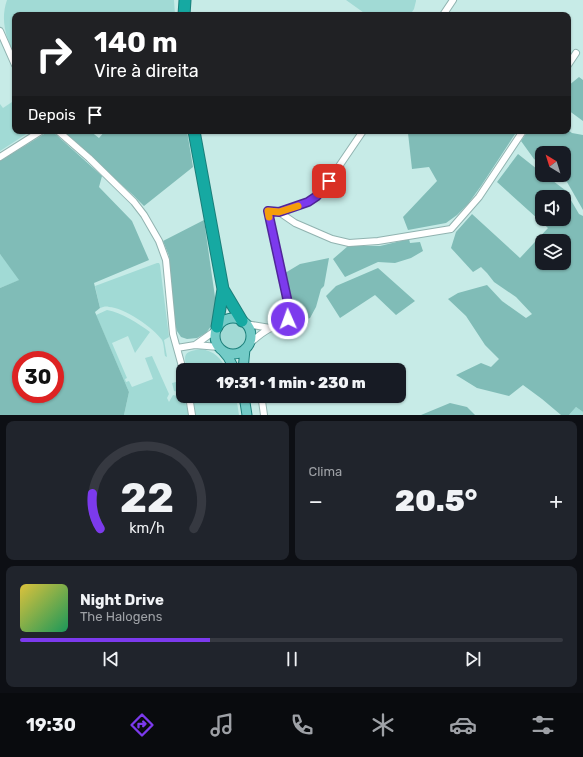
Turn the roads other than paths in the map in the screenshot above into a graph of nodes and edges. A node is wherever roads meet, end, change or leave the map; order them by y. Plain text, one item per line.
1 (186, 0) edge
2 (453, 0) edge
3 (184, 12) edge
4 (445, 12) edge
5 (0, 31) edge
6 (576, 53) dead end
7 (12, 58) edge
8 (571, 60) edge
9 (36, 134) edge
10 (61, 134) edge
11 (195, 134) edge
12 (361, 134) edge
13 (521, 134) edge
14 (0, 157) edge
15 (279, 212) junction
16 (224, 289) junction
17 (244, 322) junction
18 (270, 328) junction
19 (217, 329) junction
20 (195, 345) junction
21 (247, 347) junction
22 (177, 348) junction
23 (221, 349) junction
24 (181, 363) edge
25 (230, 363) edge
26 (244, 363) edge
27 (190, 403) edge
28 (245, 403) edge
29 (262, 403) edge
30 (192, 415) edge
31 (247, 415) edge
32 (264, 415) edge

1 - 3 highway
2 - 4 street
5 - 7 street
6 - 8 street
9 - 14 street
10 - 22 street
11 - 16 highway
12 - 15 street
13 - 15 street
15 - 18 street
16 - 17 highway
16 - 19 highway
17 - 18 street
17 - 19 main road
17 - 21 main road
18 - 21 street
19 - 20 street
19 - 23 main road
20 - 22 street
20 - 23 street
21 - 23 main road
21 - 26 main road
22 - 24 street
23 - 25 main road
27 - 30 street
28 - 31 main road
29 - 32 street

